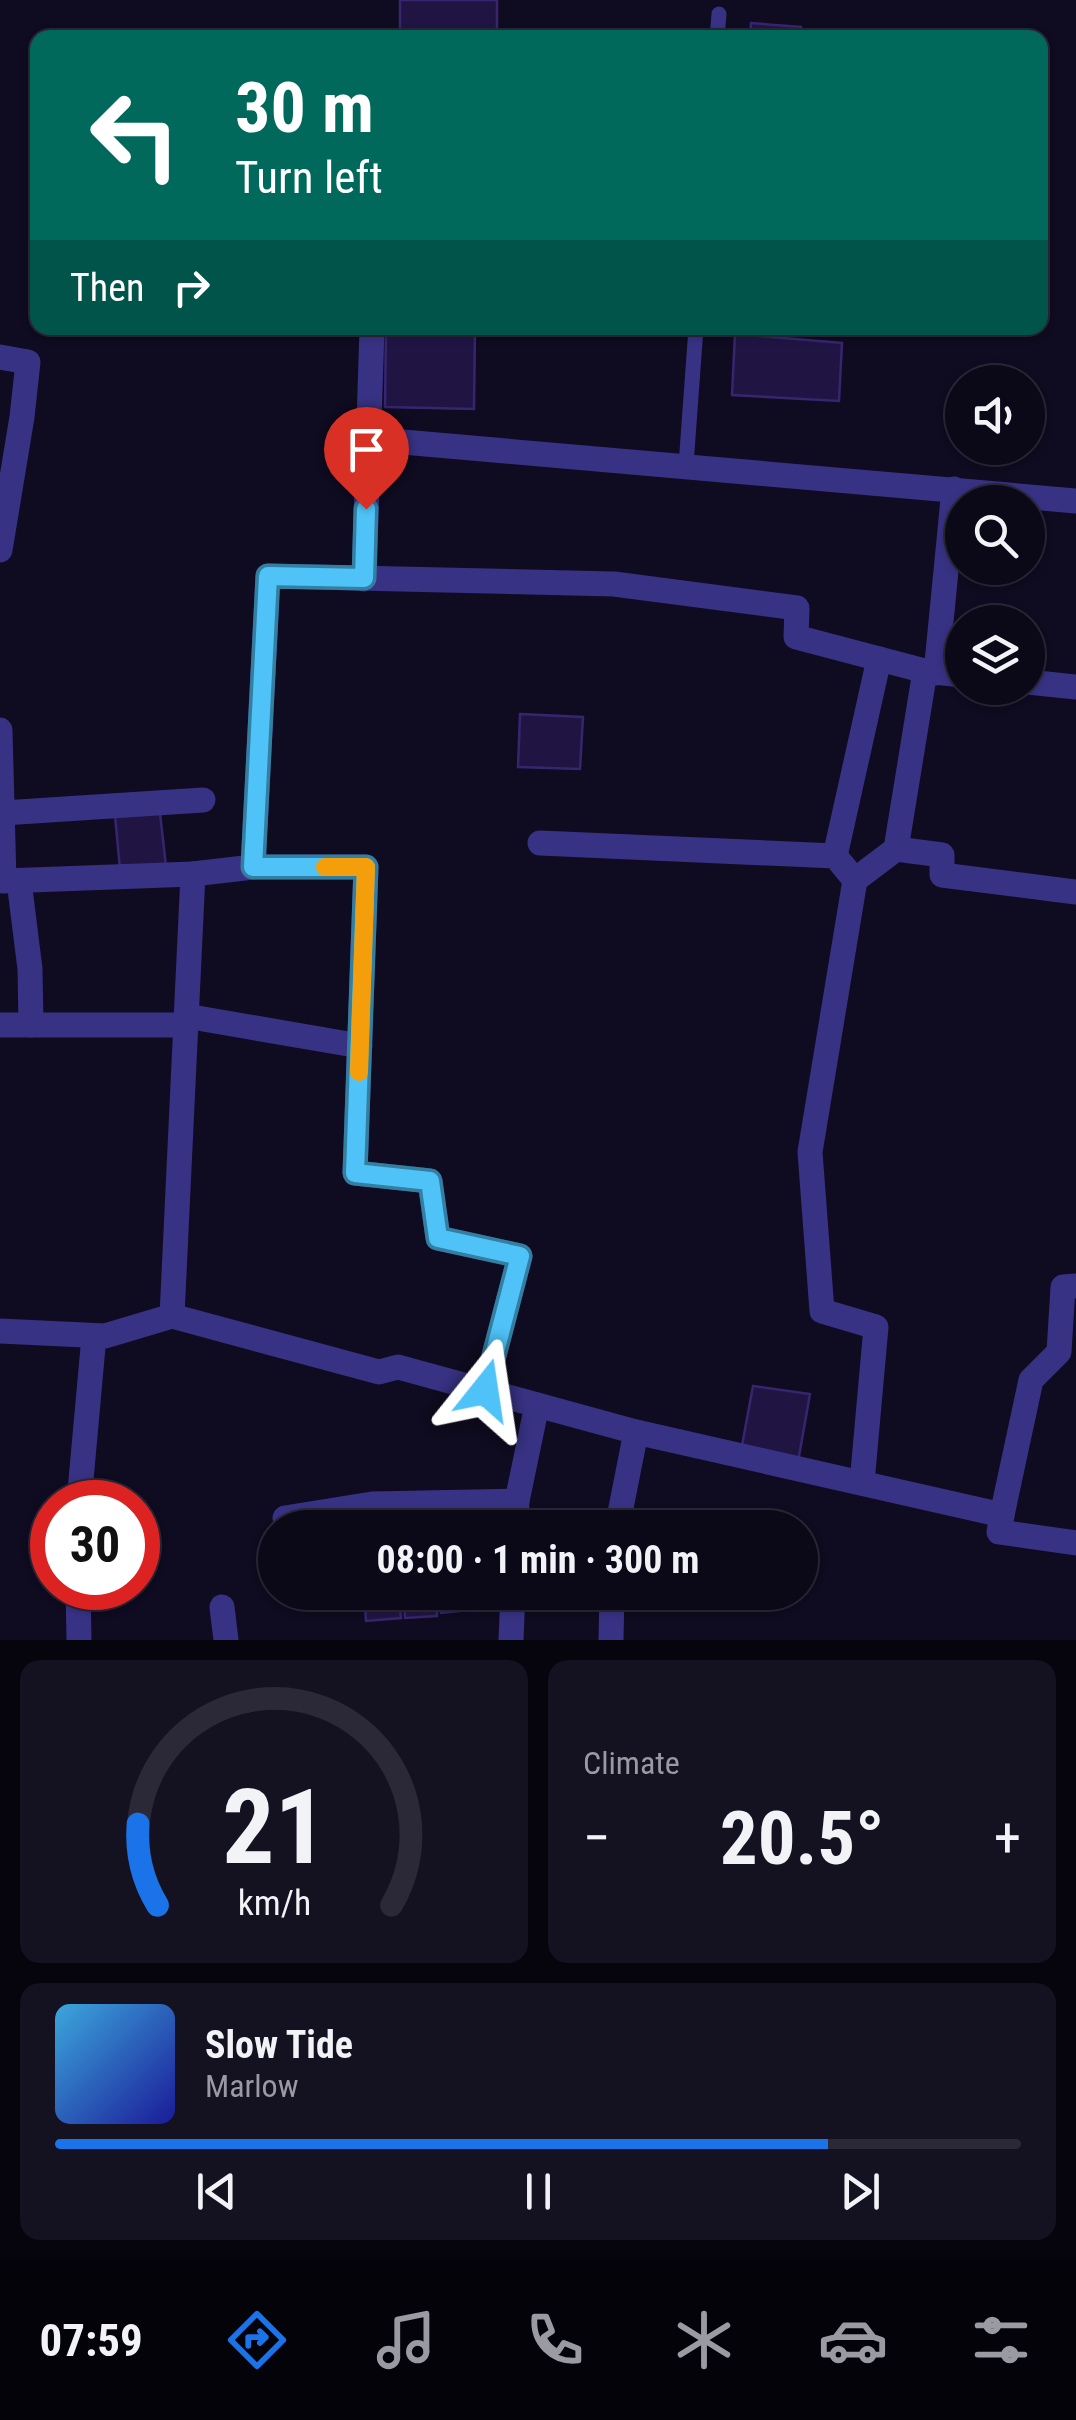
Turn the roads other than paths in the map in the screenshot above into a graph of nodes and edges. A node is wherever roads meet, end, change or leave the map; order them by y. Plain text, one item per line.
1 (719, 14) dead end
2 (718, 30) edge
3 (372, 335) edge
4 (695, 335) edge
5 (0, 357) edge
6 (369, 439) junction
7 (686, 465) junction
8 (945, 489) edge
9 (1045, 497) edge
10 (1076, 500) edge
11 (0, 550) edge
12 (945, 558) edge
13 (364, 578) junction
14 (878, 659) junction
15 (930, 672) junction
16 (945, 673) edge
17 (1045, 684) edge
18 (1076, 687) edge
19 (0, 730) edge
20 (202, 800) dead end
21 (3, 814) junction
22 (540, 843) dead end
23 (896, 850) junction
24 (836, 856) junction
25 (253, 867) junction
26 (193, 874) junction
27 (855, 880) junction
28 (19, 881) junction
29 (1076, 892) edge
30 (186, 1021) junction
31 (32, 1025) junction
32 (0, 1026) edge
33 (360, 1046) junction
34 (1076, 1286) edge
35 (172, 1316) junction
36 (0, 1331) edge
37 (94, 1336) junction
38 (485, 1390) junction
39 (537, 1405) junction
40 (636, 1432) junction
41 (81, 1480) edge
42 (862, 1483) junction
43 (517, 1501) junction
44 (335, 1510) edge
45 (517, 1510) edge
46 (621, 1510) edge
47 (1002, 1515) junction
48 (1076, 1543) edge
49 (222, 1608) dead end
50 (78, 1610) edge
51 (512, 1610) edge
52 (612, 1610) edge
53 (79, 1640) edge
54 (226, 1640) edge
55 (510, 1640) edge
56 (611, 1640) edge

1 - 2 lane
3 - 6 street
4 - 7 lane
5 - 11 street
6 - 7 street
6 - 13 street
7 - 8 street
9 - 10 street
12 - 15 street
13 - 14 street
13 - 25 street
14 - 15 street
14 - 24 street
15 - 16 street
15 - 23 street
17 - 18 street
19 - 21 street
20 - 21 street
21 - 28 street
22 - 24 street
23 - 27 street
23 - 29 street
24 - 27 street
25 - 26 street
25 - 33 street
26 - 28 street
26 - 30 street
27 - 42 street
28 - 31 street
30 - 31 street
30 - 33 street
30 - 35 street
31 - 32 street
33 - 38 street
34 - 47 street
35 - 37 street
35 - 38 street
36 - 37 street
37 - 41 street
38 - 39 street
39 - 40 street
39 - 43 street
40 - 42 street
40 - 46 street
42 - 47 street
43 - 44 street
43 - 45 street
47 - 48 street
49 - 54 street
50 - 53 street
51 - 55 street
52 - 56 street

